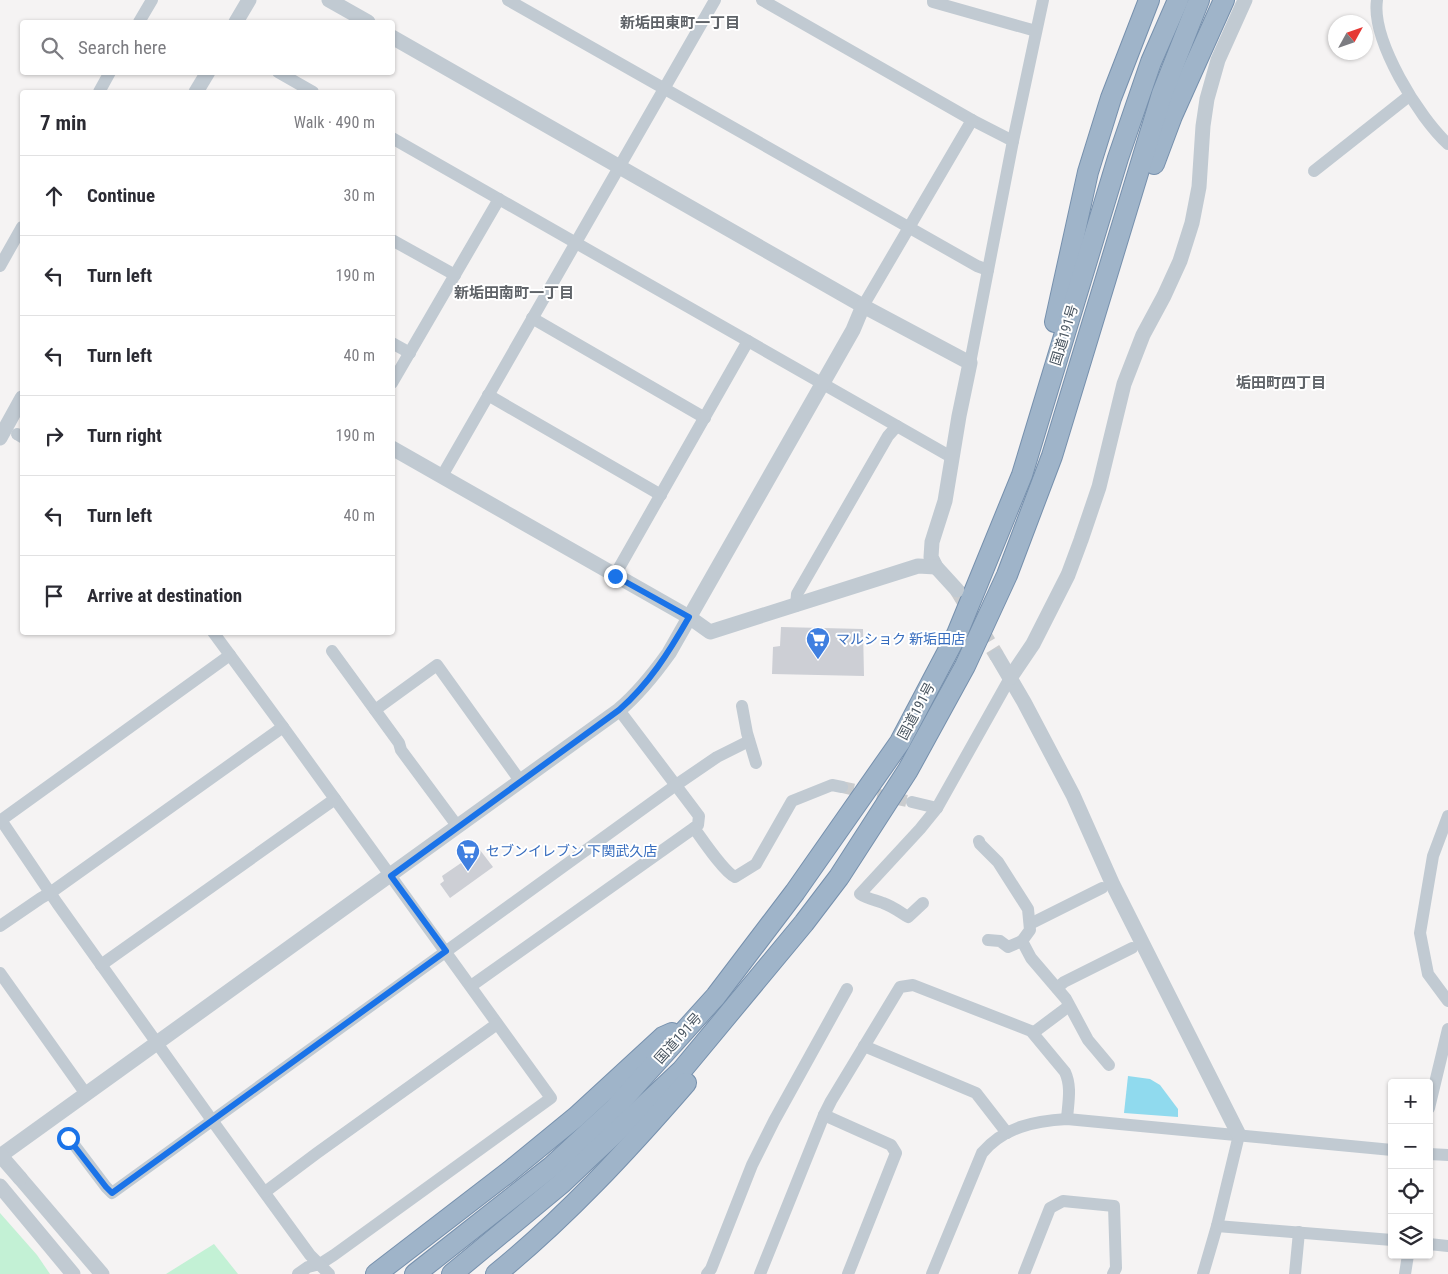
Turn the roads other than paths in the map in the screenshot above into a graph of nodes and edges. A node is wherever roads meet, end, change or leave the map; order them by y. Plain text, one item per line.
1 (152, 0) edge
2 (249, 0) edge
3 (329, 0) edge
4 (508, 0) edge
5 (715, 0) edge
6 (762, 0) edge
7 (933, 0) edge
8 (1043, 0) edge
9 (1149, 0) edge
10 (1178, 0) edge
11 (1199, 0) edge
12 (1224, 0) edge
13 (1245, 0) edge
14 (1377, 0) edge
15 (140, 20) edge
16 (237, 20) edge
17 (364, 20) edge
18 (1036, 31) junction
19 (395, 39) edge
20 (108, 75) edge
21 (206, 75) edge
22 (281, 75) edge
23 (296, 88) edge
24 (663, 89) junction
25 (100, 90) edge
26 (197, 90) edge
27 (1409, 96) junction
28 (972, 120) junction
29 (395, 140) edge
30 (1013, 141) junction
31 (1448, 144) edge
32 (618, 166) junction
33 (1314, 171) dead end
34 (499, 199) junction
35 (909, 228) junction
36 (20, 231) edge
37 (395, 242) edge
38 (576, 242) junction
39 (0, 266) edge
40 (988, 270) junction
41 (455, 275) junction
42 (863, 306) junction
43 (1096, 312) junction
44 (532, 318) junction
45 (748, 341) junction
46 (395, 344) edge
47 (410, 353) junction
48 (970, 363) junction
49 (395, 378) edge
50 (822, 384) junction
51 (488, 395) junction
52 (20, 402) edge
53 (705, 418) junction
54 (897, 426) junction
55 (0, 438) edge
56 (395, 450) edge
57 (953, 458) junction
58 (442, 476) junction
59 (1022, 476) junction
60 (661, 496) junction
61 (936, 567) junction
62 (615, 576) junction
63 (957, 590) tunnel mouth
64 (796, 606) junction
65 (689, 617) junction
66 (215, 635) edge
67 (332, 651) dead end
68 (230, 655) junction
69 (996, 656) tunnel mouth
70 (1010, 678) junction
71 (742, 706) dead end
72 (375, 710) junction
73 (619, 710) junction
74 (283, 727) junction
75 (749, 741) junction
76 (756, 763) dead end
77 (521, 782) junction
78 (676, 785) junction
79 (842, 787) tunnel mouth
80 (335, 799) junction
81 (912, 802) tunnel mouth
82 (937, 808) junction
83 (1448, 816) edge
84 (0, 821) edge
85 (458, 827) junction
86 (694, 828) junction
87 (979, 842) dead end
88 (391, 876) junction
89 (1102, 888) dead end
90 (50, 893) junction
91 (923, 903) dead end
92 (804, 923) junction
93 (1030, 924) junction
94 (0, 926) edge
95 (988, 940) dead end
96 (1022, 941) junction
97 (1132, 948) dead end
98 (446, 951) junction
99 (101, 965) junction
100 (0, 973) edge
101 (1060, 985) junction
102 (471, 986) junction
103 (847, 989) dead end
104 (1448, 1000) edge
105 (1069, 1006) junction
106 (497, 1024) junction
107 (691, 1024) junction
108 (1448, 1029) edge
109 (1033, 1033) junction
110 (157, 1043) junction
111 (864, 1046) junction
112 (1109, 1065) dead end
113 (1433, 1091) edge
114 (86, 1094) junction
115 (824, 1115) junction
116 (213, 1119) junction
117 (1066, 1119) junction
118 (1007, 1132) junction
119 (1238, 1135) junction
120 (68, 1138) dead end
121 (1388, 1150) edge
122 (1433, 1154) edge
123 (0, 1155) edge
124 (1448, 1156) edge
125 (2, 1189) edge
126 (265, 1192) junction
127 (1217, 1226) junction
128 (1299, 1232) junction
129 (1388, 1240) edge
130 (1433, 1244) edge
131 (1448, 1246) edge
132 (1407, 1259) edge
133 (320, 1264) junction
134 (852, 1273) edge
135 (73, 1274) edge
136 (102, 1274) edge
137 (298, 1274) edge
138 (329, 1274) edge
139 (376, 1274) edge
140 (414, 1274) edge
141 (452, 1274) edge
142 (496, 1274) edge
143 (707, 1274) edge
144 (760, 1274) edge
145 (932, 1274) edge
146 (1024, 1274) edge
147 (1113, 1274) edge
148 (1203, 1274) edge
149 (1295, 1274) edge
150 (1405, 1274) edge

1 - 15 street
2 - 16 street
3 - 17 street
4 - 24 street
5 - 24 street
6 - 28 street
7 - 18 street
8 - 18 street
9 - 59 highway
10 - 59 highway, 国道191号
11 - 43 highway, 国道191号
12 - 43 highway
13 - 70 street
14 - 27 street
18 - 30 street
19 - 32 street
20 - 25 street
21 - 26 street
22 - 23 street
24 - 32 street
24 - 35 street
27 - 31 street
27 - 33 street
28 - 30 street
28 - 35 street
29 - 34 street
30 - 40 street
32 - 38 street
32 - 42 street
34 - 38 street
34 - 41 street
35 - 40 street
35 - 42 street
36 - 39 street
37 - 41 street
38 - 44 street
38 - 45 street
40 - 48 street
41 - 47 street
42 - 48 street
42 - 50 street
43 - 92 highway, 国道191号
44 - 51 street
44 - 53 street
45 - 50 street
45 - 53 street
46 - 47 street
47 - 49 street
48 - 57 street
50 - 54 street
50 - 65 street
51 - 58 street
51 - 60 street
52 - 55 street
53 - 60 street
54 - 57 street
54 - 64 street
56 - 58 street
57 - 61 street
58 - 62 street
59 - 107 highway, 国道191号
60 - 62 street
61 - 63 street
61 - 64 street
62 - 65 street
64 - 65 street
65 - 73 street
66 - 68 street
67 - 72 street
68 - 74 street
68 - 84 street
69 - 70 street
70 - 82 street
70 - 119 street
71 - 75 street
72 - 77 street
72 - 85 street
73 - 77 street
73 - 78 street
74 - 80 street
74 - 90 street
75 - 76 street
75 - 78 street
77 - 85 street
78 - 86 street
78 - 98 street
79 - 86 street
80 - 88 street
80 - 99 street
81 - 82 street
82 - 91 street
83 - 104 street
84 - 90 street
85 - 88 street
86 - 102 street
87 - 93 street
88 - 98 street
88 - 110 street
89 - 93 street
90 - 94 street
90 - 99 street
92 - 141 highway, 国道191号
92 - 142 highway
93 - 96 street
95 - 96 street
96 - 101 street
97 - 101 street
98 - 102 street
98 - 116 street
99 - 110 street
100 - 114 street
101 - 105 street
102 - 106 street
103 - 143 street
105 - 109 street
105 - 112 street
106 - 126 street
106 - 133 street
107 - 139 highway
107 - 140 highway, 国道191号
108 - 113 street
109 - 111 street
109 - 117 street
110 - 114 street
110 - 116 street
111 - 115 street
111 - 118 street
114 - 123 street
115 - 134 street
115 - 144 street
116 - 120 street
116 - 126 street
117 - 118 street
117 - 119 street
118 - 145 street
119 - 121 street
119 - 127 street
122 - 124 street
123 - 136 street, bridge
125 - 135 street
126 - 133 street
127 - 128 street
127 - 148 street
128 - 129 street
128 - 149 street
130 - 131 street
132 - 150 street
133 - 137 street
133 - 138 street
146 - 147 street

